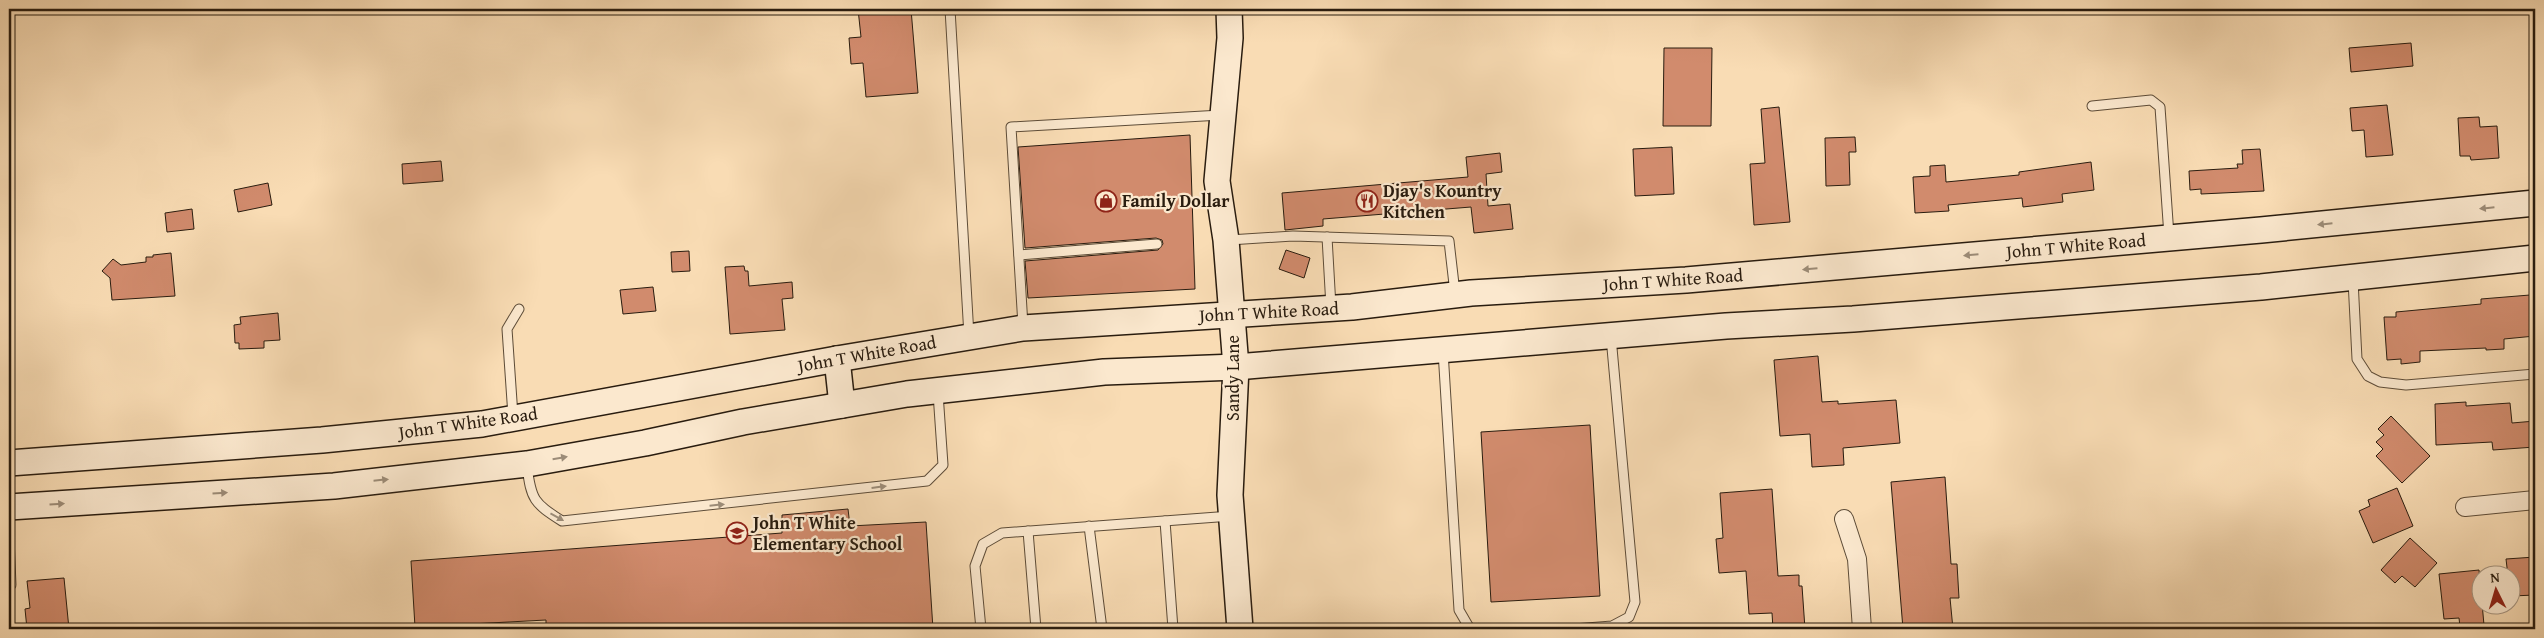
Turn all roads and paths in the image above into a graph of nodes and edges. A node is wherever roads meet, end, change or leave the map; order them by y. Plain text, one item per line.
1 (950, 9) edge
2 (1229, 9) edge
3 (2092, 106) dead end
4 (1223, 115) junction
5 (2535, 203) edge
6 (1327, 237) junction
7 (2169, 238) junction
8 (1226, 240) junction
9 (1157, 244) dead end
10 (1019, 255) junction
11 (2535, 258) edge
12 (2353, 277) junction
13 (1455, 296) junction
14 (1331, 308) junction
15 (520, 309) dead end
16 (1233, 314) junction
17 (1023, 328) junction
18 (1611, 336) junction
19 (969, 337) junction
20 (1443, 351) junction
21 (836, 359) junction
22 (1236, 367) junction
23 (2535, 374) edge
24 (938, 391) junction
25 (842, 405) junction
26 (513, 418) junction
27 (9, 463) edge
28 (527, 464) junction
29 (2535, 500) edge
30 (9, 507) edge
31 (2465, 507) dead end
32 (1232, 516) junction
33 (1844, 519) dead end
34 (1164, 521) junction
35 (1089, 526) junction
36 (1028, 531) junction
37 (9, 537) edge
38 (9, 585) edge
39 (981, 629) edge
40 (1036, 629) edge
41 (1102, 629) edge
42 (1173, 629) edge
43 (1240, 629) edge
44 (1470, 629) edge
45 (1574, 629) edge
46 (1862, 629) edge

1 - 19 lane
2 - 4 main road, Sandy Lane
3 - 7 lane
4 - 8 main road, Sandy Lane
4 - 10 lane
5 -> 7 main road, John T White Road
6 - 8 lane
6 - 13 lane
6 - 14 lane
7 -> 13 main road, John T White Road
8 - 16 main road, Sandy Lane
9 - 10 lane
10 - 17 lane
11 - 12 main road
12 - 18 main road
12 - 23 lane
13 - 14 main road, John T White Road
14 - 16 main road, John T White Road
15 - 26 lane
16 - 17 main road, John T White Road
16 - 22 main road, Sandy Lane
17 - 19 main road, John T White Road
18 - 20 main road
18 - 45 lane
19 - 21 main road, John T White Road
20 - 22 main road
20 - 44 lane
21 - 25 main road
21 - 26 main road, John T White Road
22 - 24 main road
22 - 32 main road, Sandy Lane
24 - 25 main road
28 -> 24 lane
28 -> 25 main road
26 - 27 main road, John T White Road
30 -> 28 main road
29 - 31 street
32 - 34 lane
32 - 43 main road, Sandy Lane
33 - 46 street
34 - 35 lane
34 - 42 lane
35 - 36 lane
35 - 41 lane
36 - 39 lane
36 - 40 lane
37 - 38 lane

